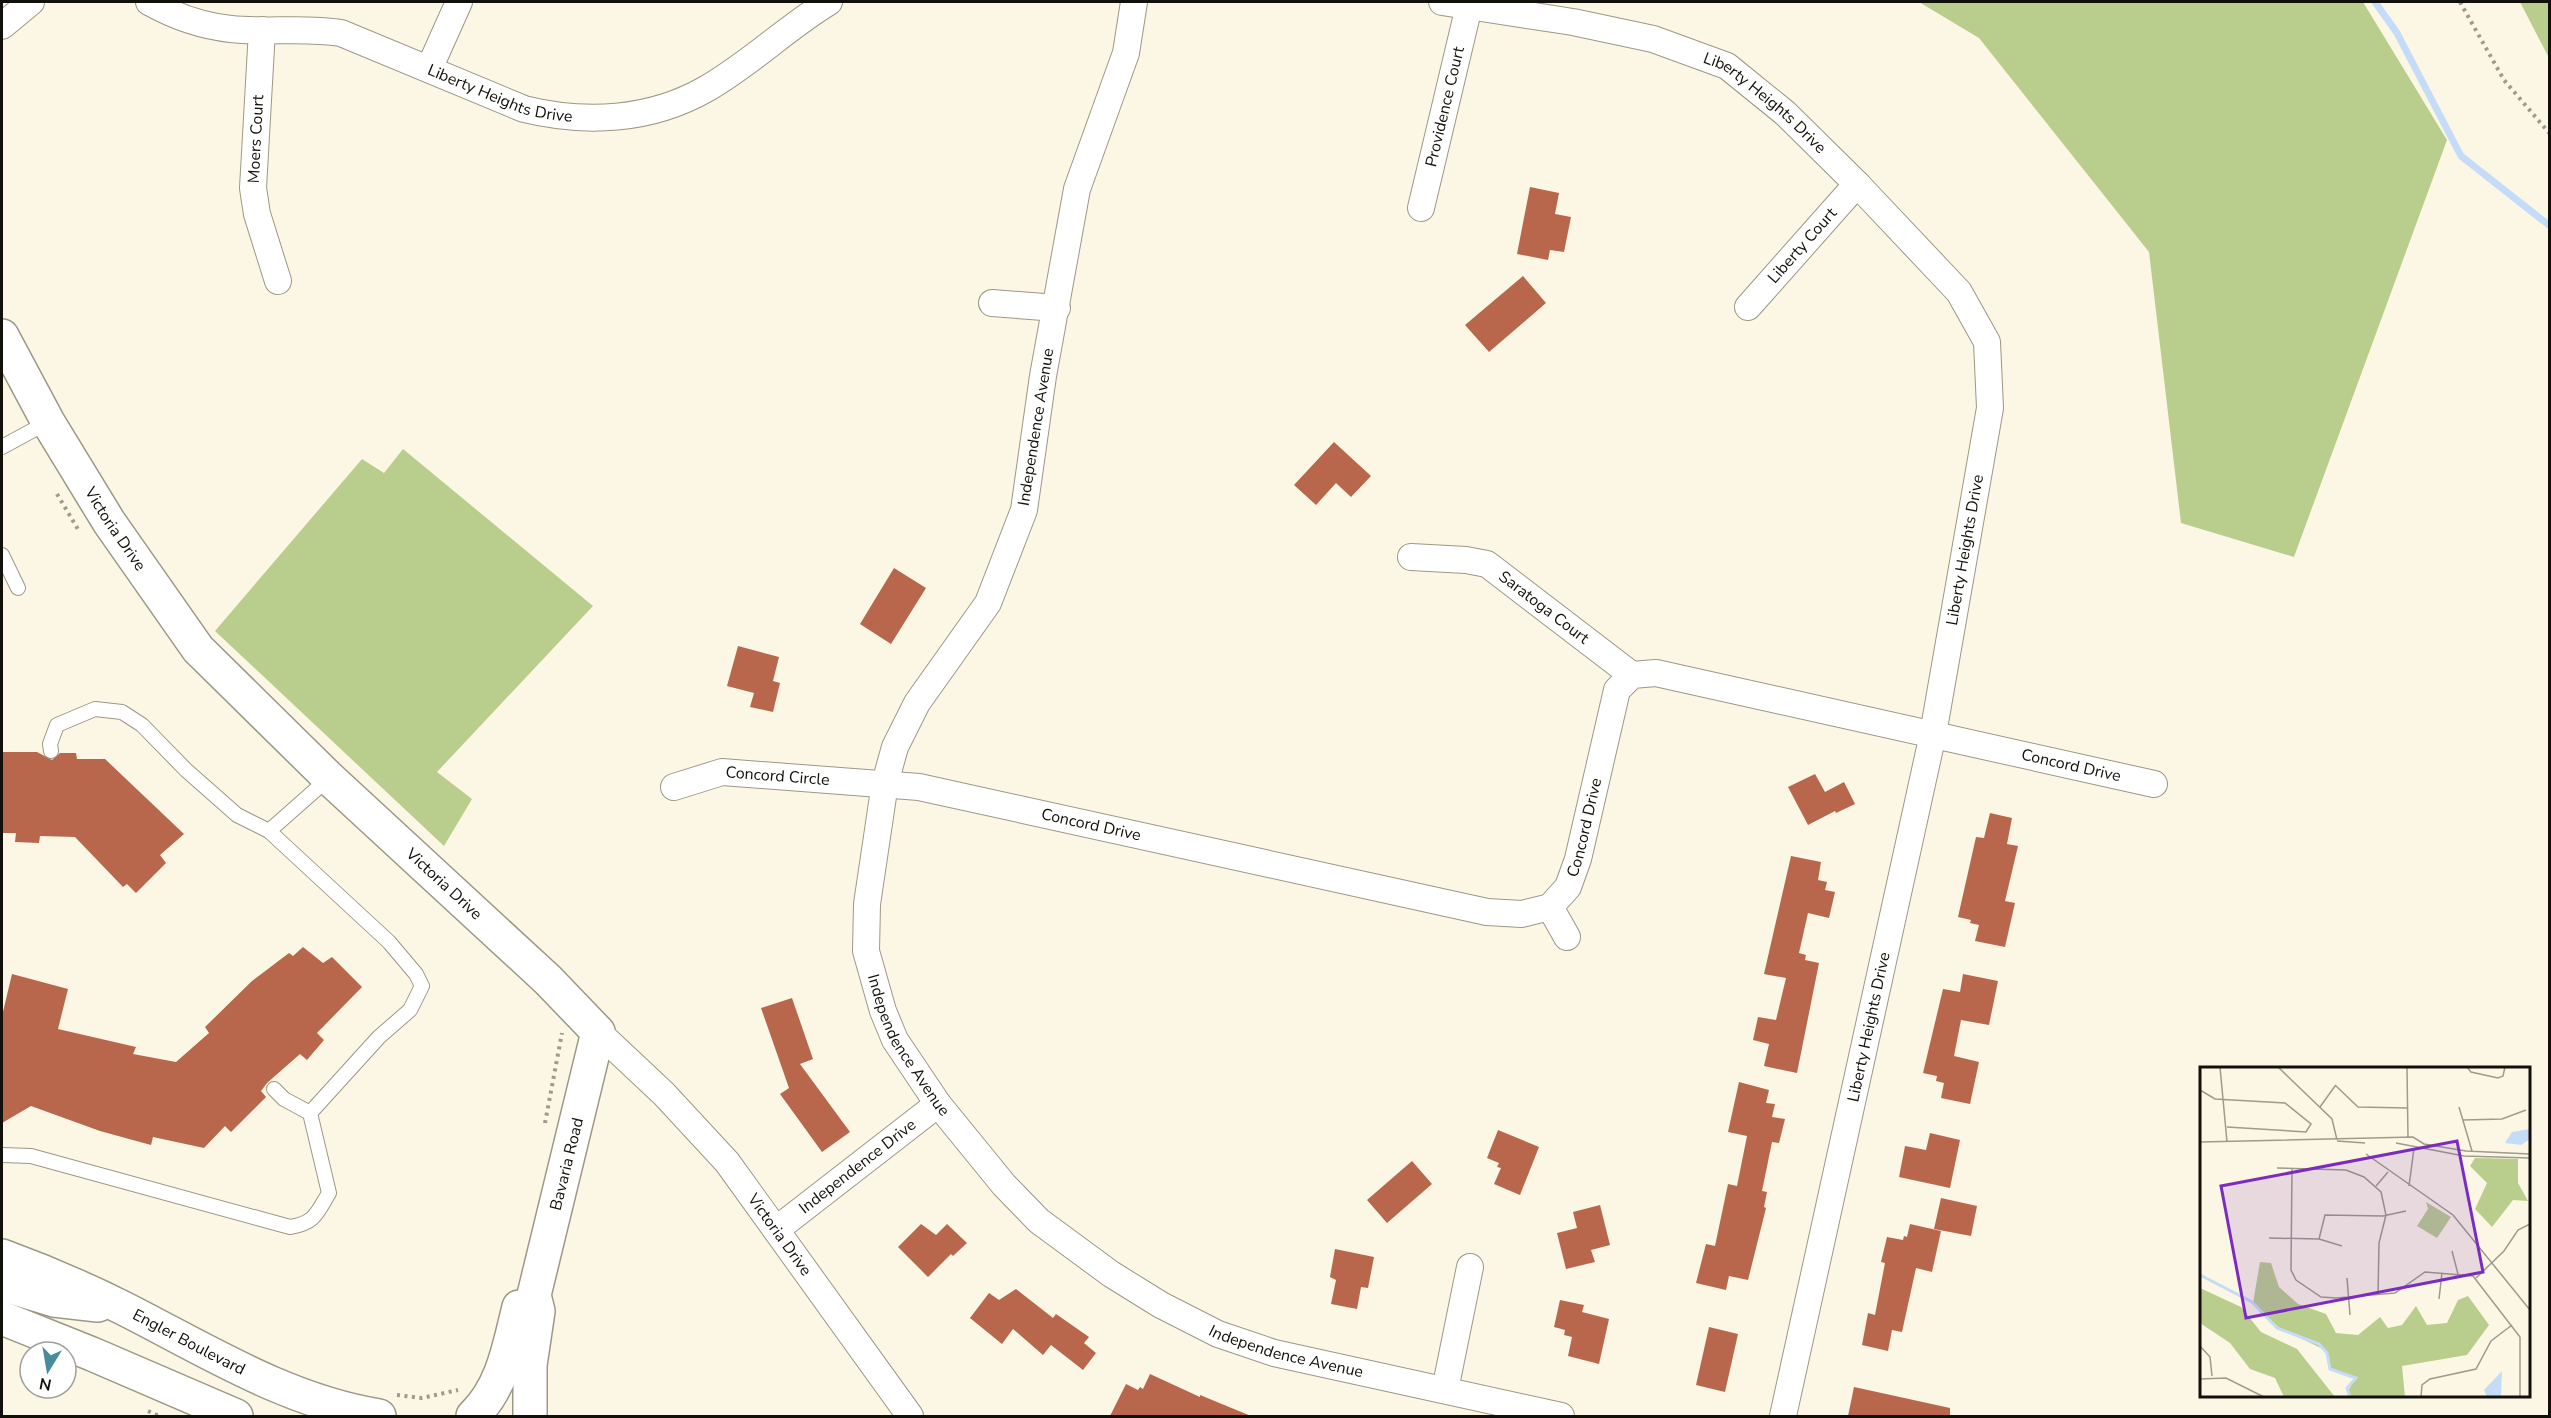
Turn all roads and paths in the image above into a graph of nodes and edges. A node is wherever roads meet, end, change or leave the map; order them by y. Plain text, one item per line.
1 (32, 2) edge
2 (149, 2) edge
3 (459, 2) edge
4 (829, 2) edge
5 (1134, 2) edge
6 (1442, 2) edge
7 (2460, 2) edge
8 (1470, 4) edge
9 (2, 26) edge
10 (262, 30) junction
11 (429, 69) junction
12 (2550, 134) edge
13 (1857, 184) junction
14 (1421, 208) dead end
15 (278, 281) dead end
16 (992, 303) dead end
17 (1748, 307) dead end
18 (1057, 308) junction
19 (2, 336) edge
20 (48, 422) junction
21 (2, 447) edge
22 (51, 485) dead end
23 (80, 532) dead end
24 (2, 555) edge
25 (1412, 557) dead end
26 (18, 588) dead end
27 (1632, 675) junction
28 (1933, 734) junction
29 (51, 751) dead end
30 (329, 778) junction
31 (885, 783) junction
32 (2154, 784) dead end
33 (674, 787) dead end
34 (269, 831) junction
35 (1550, 907) junction
36 (1567, 937) dead end
37 (563, 1028) dead end
38 (598, 1032) junction
39 (274, 1089) dead end
40 (938, 1104) junction
41 (310, 1113) junction
42 (544, 1125) dead end
43 (2, 1155) edge
44 (777, 1229) junction
45 (2, 1256) edge
46 (1470, 1267) dead end
47 (2, 1284) edge
48 (534, 1295) junction
49 (124, 1308) junction
50 (2, 1318) edge
51 (1445, 1390) junction
52 (468, 1402) edge
53 (386, 1405) edge
54 (236, 1416) edge
55 (530, 1416) edge
56 (910, 1416) edge
57 (1561, 1416) edge
58 (1783, 1416) edge

1 - 9 street
2 - 10 street, Liberty Heights Drive
3 - 11 street
4 - 11 street, Liberty Heights Drive
5 - 18 street, Independence Avenue
6 - 8 street, Liberty Heights Drive
7 - 12 path
8 - 13 street, Liberty Heights Drive
8 - 14 street, Providence Court
10 - 11 street, Liberty Heights Drive
10 - 15 street, Moers Court
13 - 17 street, Liberty Court
13 - 28 street, Liberty Heights Drive
16 - 18 street
18 - 31 street, Independence Avenue
19 - 20 street, Victoria Drive
20 - 21 lane
20 - 30 street, Victoria Drive
22 - 23 path
24 - 26 lane
25 - 27 street, Saratoga Court
27 - 28 street, Concord Drive
27 - 35 street, Concord Drive
28 - 32 street, Concord Drive
28 - 58 street, Liberty Heights Drive
29 - 34 lane
30 - 34 lane
30 - 38 street, Victoria Drive
31 - 33 street, Concord Circle
31 - 35 street, Concord Drive
31 - 40 street, Independence Avenue
34 - 41 lane
35 - 36 street
37 - 42 path
38 - 44 street, Victoria Drive
38 - 48 street, Bavaria Road
39 - 41 lane
40 - 44 street, Independence Drive
40 - 51 street, Independence Avenue
41 - 43 lane
44 - 56 street, Victoria Drive
45 - 49 street, Engler Boulevard
46 - 51 street
47 - 49 street
48 - 52 street, Bavaria Road
48 - 55 street, Bavaria Road
49 - 53 street, Engler Boulevard
50 - 54 street
51 - 57 street, Independence Avenue
52 - 53 path

